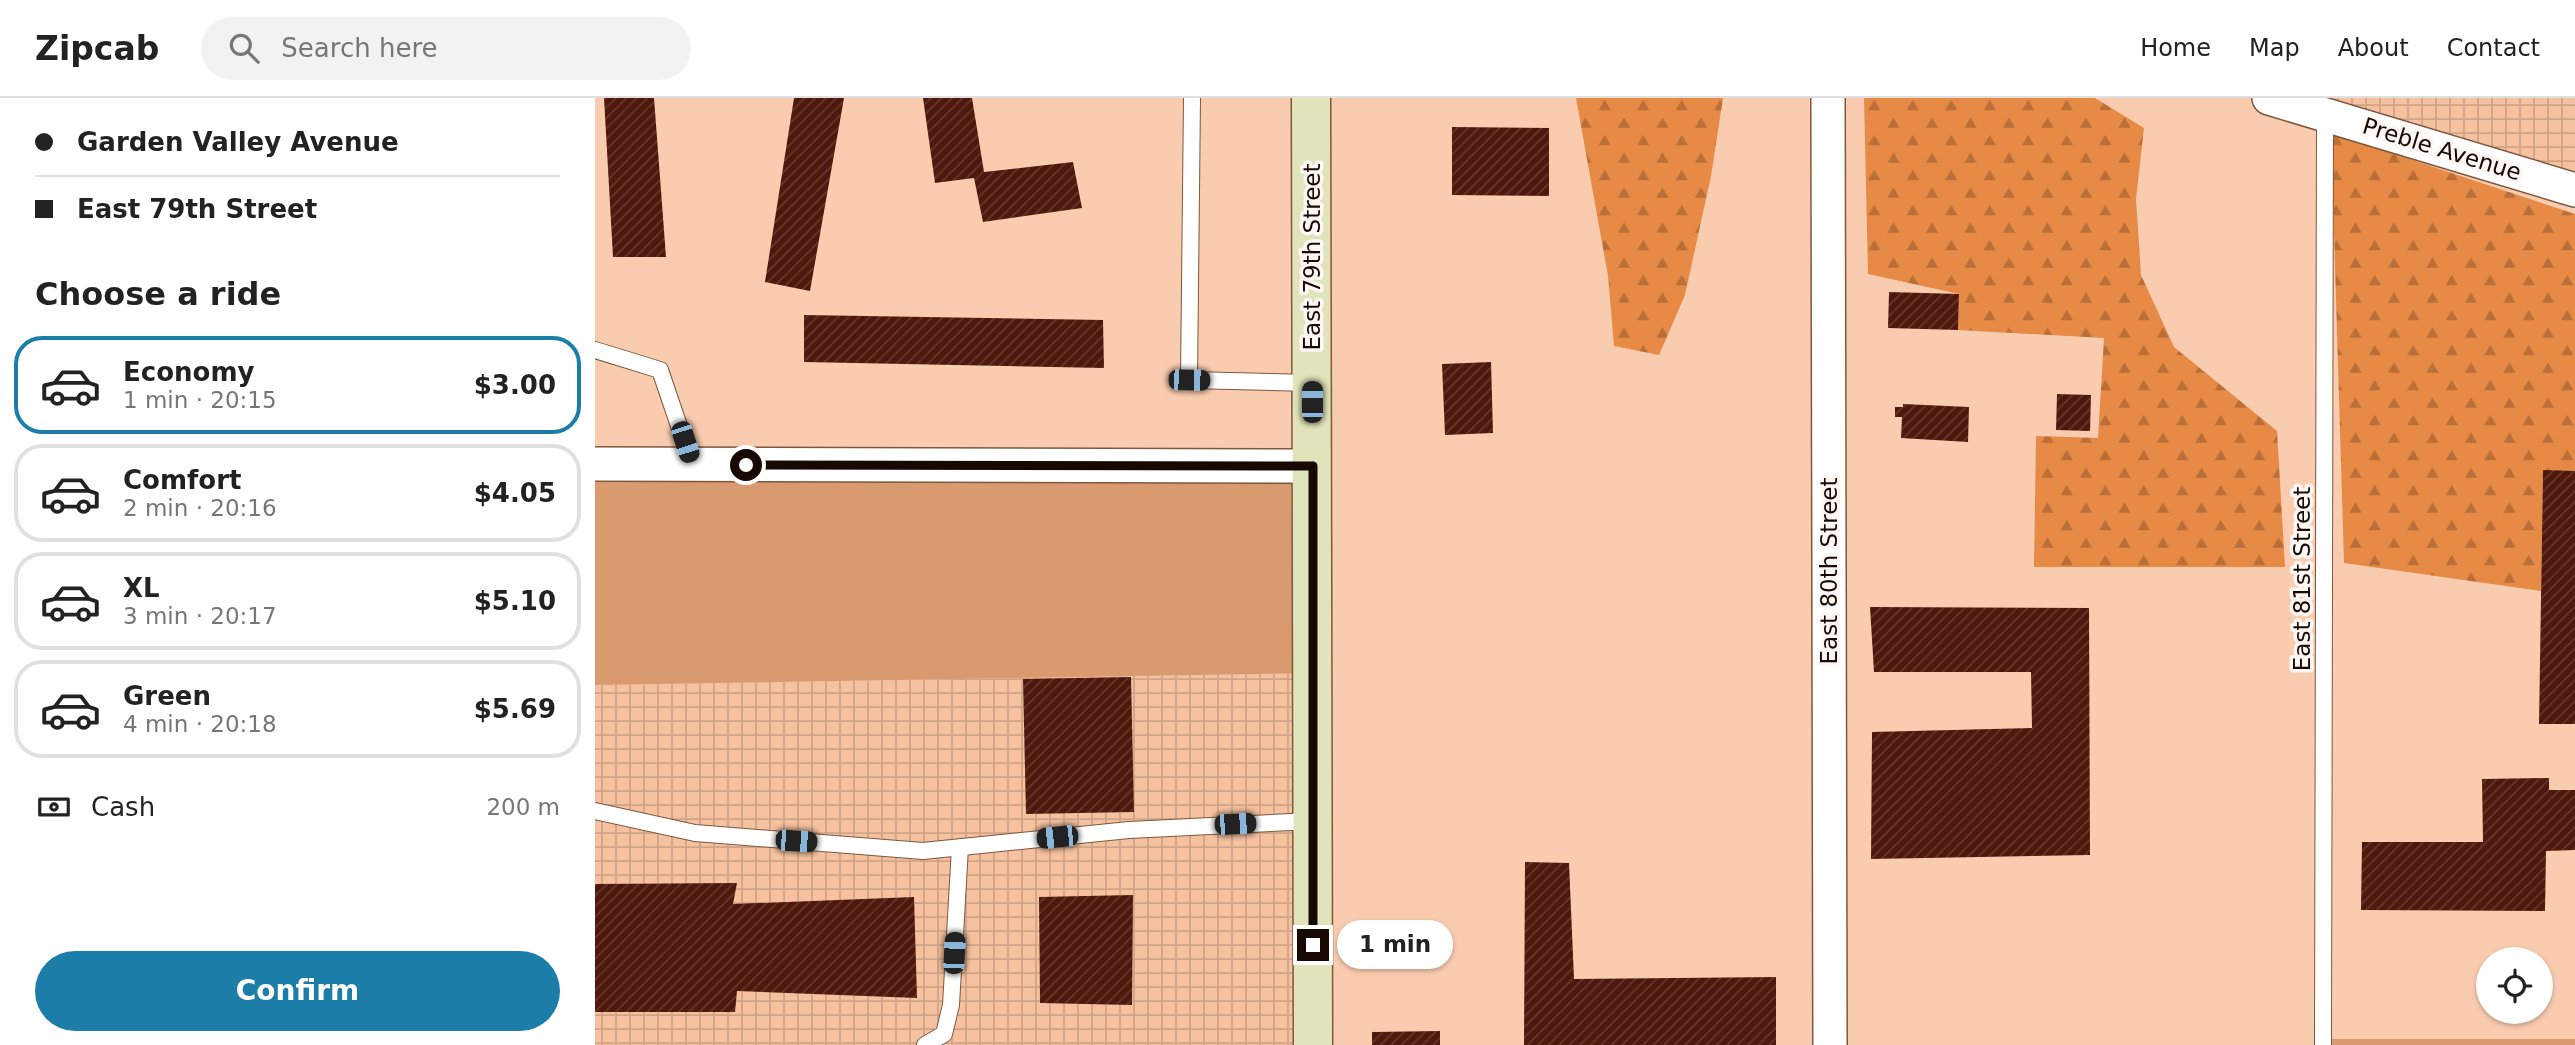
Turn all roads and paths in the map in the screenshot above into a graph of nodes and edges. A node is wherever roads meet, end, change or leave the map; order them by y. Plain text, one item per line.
1 (1192, 98) edge
2 (1311, 98) edge
3 (1828, 98) edge
4 (2269, 98) edge
5 (2325, 114) junction
6 (2575, 190) edge
7 (595, 350) edge
8 (1312, 383) junction
9 (595, 464) edge
10 (692, 464) junction
11 (1313, 466) junction
12 (595, 811) edge
13 (1313, 821) junction
14 (960, 847) junction
15 (925, 1045) edge
16 (1313, 1045) edge
17 (1830, 1045) edge
18 (2323, 1045) edge

1 - 8 lane
2 - 8 main road, East 79th Street
3 - 17 street, East 80th Street
4 - 5 street, Preble Avenue
5 - 6 street, Preble Avenue
5 - 18 lane, East 81st Street
7 - 10 lane
8 - 11 main road, East 79th Street
9 - 10 street
10 - 11 street
11 - 13 main road, East 79th Street
12 - 14 lane
13 - 14 lane
13 - 16 main road, East 79th Street
14 - 15 lane

